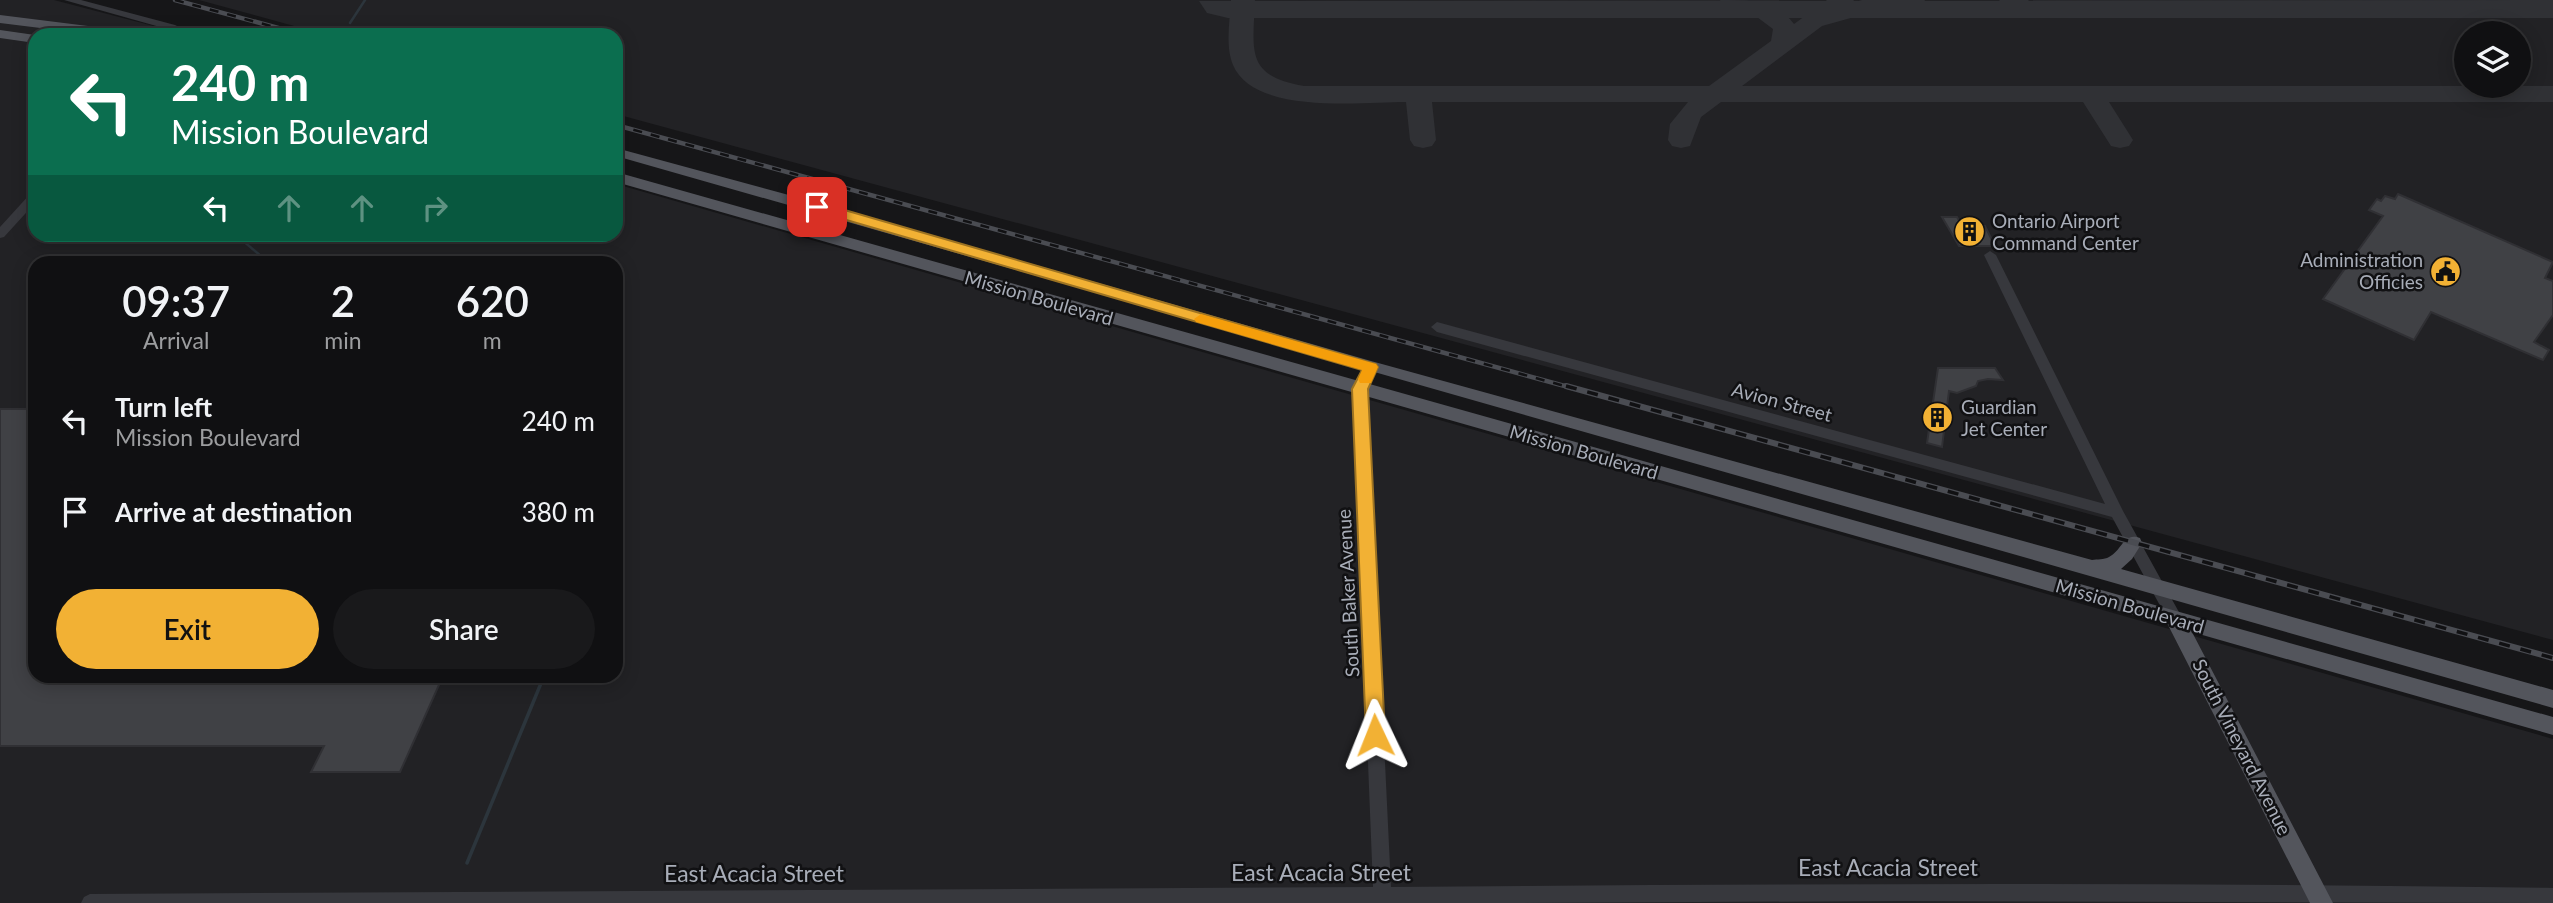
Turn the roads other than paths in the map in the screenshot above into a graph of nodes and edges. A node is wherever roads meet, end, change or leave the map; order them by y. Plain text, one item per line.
1 (69, 0) edge
2 (0, 19) edge
3 (72, 28) edge
4 (174, 28) edge
5 (0, 34) edge
6 (28, 37) edge
7 (623, 154) edge
8 (623, 179) edge
9 (28, 204) edge
10 (0, 234) edge
11 (1990, 255) dead end
12 (1437, 327) dead end
13 (1371, 367) junction
14 (1360, 389) junction
15 (2117, 513) junction
16 (2133, 543) junction
17 (2088, 566) junction
18 (2155, 586) junction
19 (2175, 619) junction
20 (2553, 699) edge
21 (2553, 726) edge
22 (2553, 897) edge
23 (2320, 898) edge
24 (1383, 900) edge
25 (90, 903) edge

1 - 4 street
2 - 3 main road
5 - 6 main road
7 - 13 main road, Mission Boulevard
8 - 14 main road, Mission Boulevard
9 - 10 street
11 - 15 street, South Vineyard Avenue
12 - 15 street, Avion Street
13 - 14 street, South Baker Avenue
13 - 17 main road, Mission Boulevard
14 - 19 main road, Mission Boulevard
14 - 24 street, South Baker Avenue
15 - 16 street, South Vineyard Avenue
16 - 17 main road
16 - 18 street, South Vineyard Avenue
17 - 18 main road, Mission Boulevard
18 - 19 street, South Vineyard Avenue
18 - 20 main road, Mission Boulevard
19 - 21 main road, Mission Boulevard
19 - 23 main road, South Vineyard Avenue
22 - 23 street, East Acacia Street
23 - 24 street, East Acacia Street
24 - 25 street, East Acacia Street

